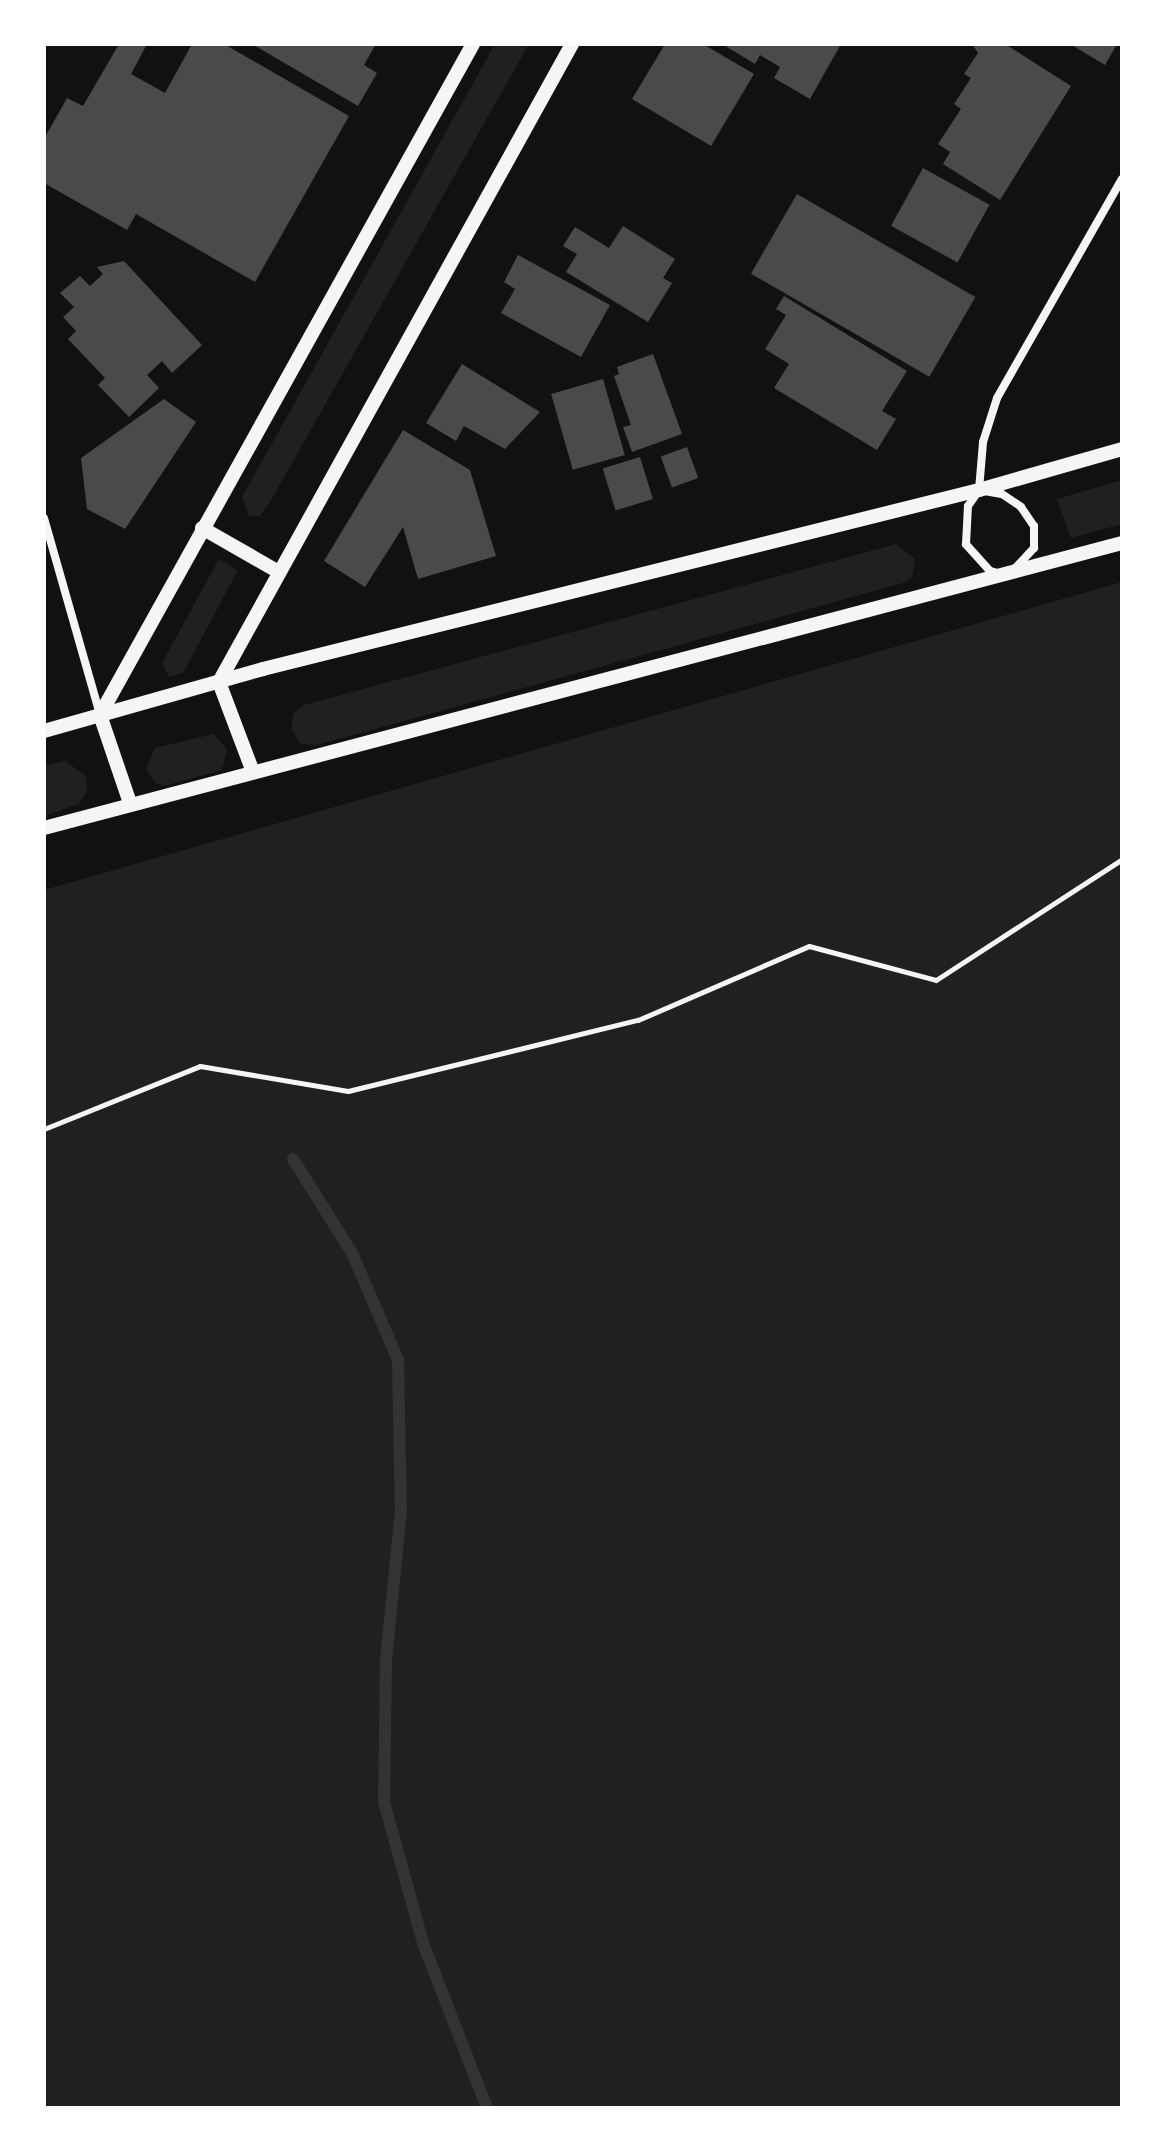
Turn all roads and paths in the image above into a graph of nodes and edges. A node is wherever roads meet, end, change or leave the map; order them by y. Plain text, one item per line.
1 (473, 44) edge
2 (572, 44) edge
3 (1122, 179) edge
4 (1122, 449) edge
5 (979, 490) junction
6 (44, 518) edge
7 (202, 528) junction
8 (1122, 543) edge
9 (277, 571) junction
10 (1008, 576) junction
11 (219, 682) junction
12 (100, 715) junction
13 (44, 731) edge
14 (253, 772) junction
15 (130, 803) junction
16 (44, 828) edge
17 (1122, 859) edge
18 (44, 1129) edge

1 - 7 street
2 - 9 street
3 - 5 street
4 - 5 street
5 - 10 street
5 - 10 street
5 - 11 street
6 - 12 street
7 - 9 street
7 - 12 street
8 - 10 street
9 - 11 street
10 - 14 street
11 - 12 street
11 - 14 street
12 - 13 street
12 - 15 street
14 - 15 street
15 - 16 street
17 - 18 path

